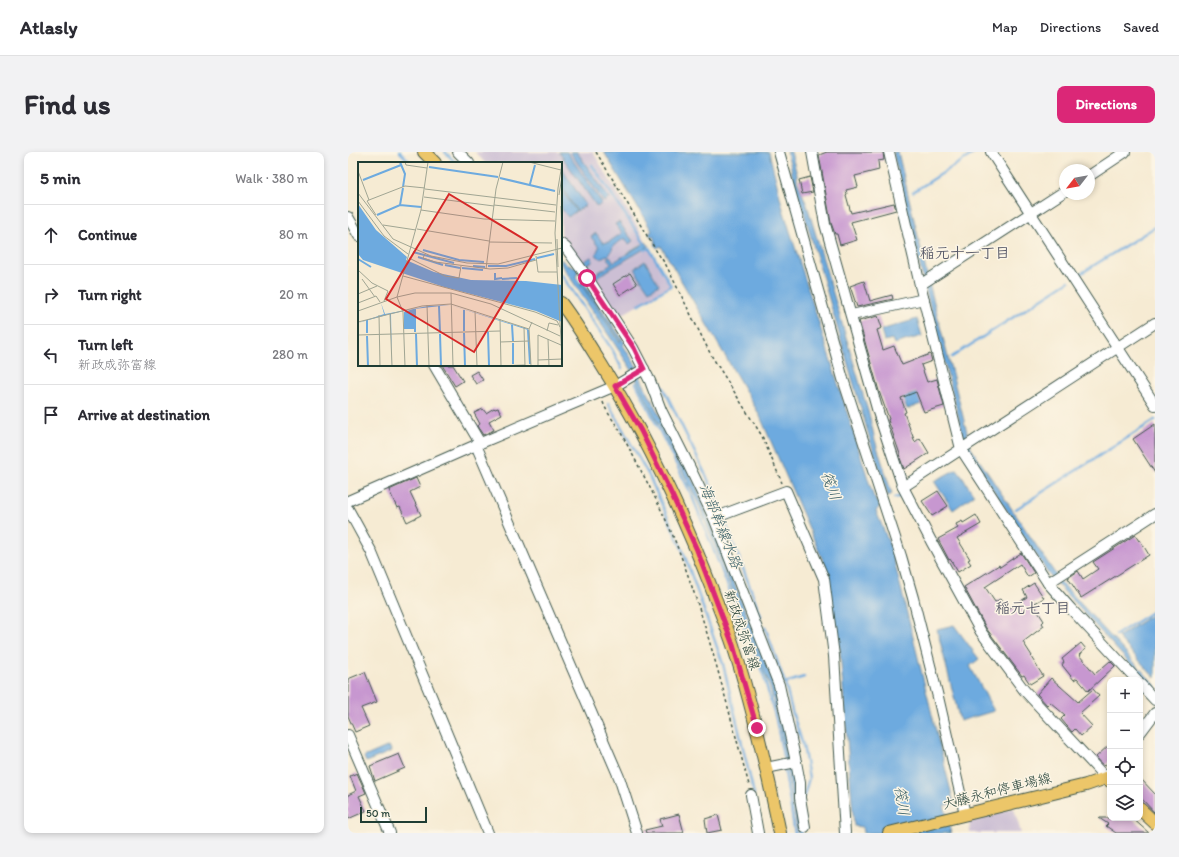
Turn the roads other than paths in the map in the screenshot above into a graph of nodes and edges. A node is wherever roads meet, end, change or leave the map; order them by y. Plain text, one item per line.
1 (424, 152) edge
2 (458, 152) edge
3 (779, 152) edge
4 (812, 152) edge
5 (889, 152) edge
6 (991, 152) edge
7 (1125, 152) edge
8 (434, 162) edge
9 (468, 162) edge
10 (1095, 172) edge
11 (1059, 195) edge
12 (1030, 214) junction
13 (348, 217) edge
14 (358, 234) edge
15 (562, 245) edge
16 (924, 282) junction
17 (924, 299) junction
18 (562, 305) edge
19 (852, 315) junction
20 (1155, 323) edge
21 (1118, 347) junction
22 (435, 366) edge
23 (639, 372) junction
24 (615, 386) junction
25 (1155, 405) edge
26 (478, 444) junction
27 (966, 446) junction
28 (903, 487) junction
29 (348, 501) edge
30 (348, 509) edge
31 (1155, 514) edge
32 (714, 518) junction
33 (1052, 580) junction
34 (1134, 677) edge
35 (1143, 687) edge
36 (1155, 700) edge
37 (1155, 713) edge
38 (1143, 729) edge
39 (348, 735) edge
40 (795, 763) junction
41 (766, 768) junction
42 (1107, 775) edge
43 (1107, 778) edge
44 (751, 795) road end
45 (1143, 812) edge
46 (965, 814) junction
47 (1155, 822) edge
48 (805, 828) dead end
49 (390, 833) edge
50 (488, 833) edge
51 (637, 833) edge
52 (758, 833) edge
53 (780, 833) edge
54 (845, 833) edge
55 (889, 833) edge

1 - 8 main road
2 - 9 street
3 - 46 street
4 - 19 street
5 - 16 street
6 - 12 street
7 - 10 street
11 - 12 street
12 - 16 street
12 - 21 street
13 - 14 street
15 - 23 street
16 - 17 street
17 - 19 street
17 - 27 street
18 - 24 main road, 新政成弥富線
19 - 28 street
20 - 21 street
21 - 25 street
21 - 27 street
22 - 26 street
23 - 24 street
23 - 32 street
24 - 26 street
24 - 41 main road, 新政成弥富線
26 - 29 street
26 - 51 street
27 - 28 street
27 - 33 street
28 - 42 street
30 - 50 street
31 - 33 street
32 - 40 street
32 - 54 street
33 - 34 street
35 - 36 street
37 - 38 street
39 - 49 street
40 - 41 street
40 - 48 street
41 - 53 main road, 新政成弥富線
43 - 46 main road, 大藤永和停車場線
44 - 52 street
45 - 47 main road
46 - 55 main road, 大藤永和停車場線

